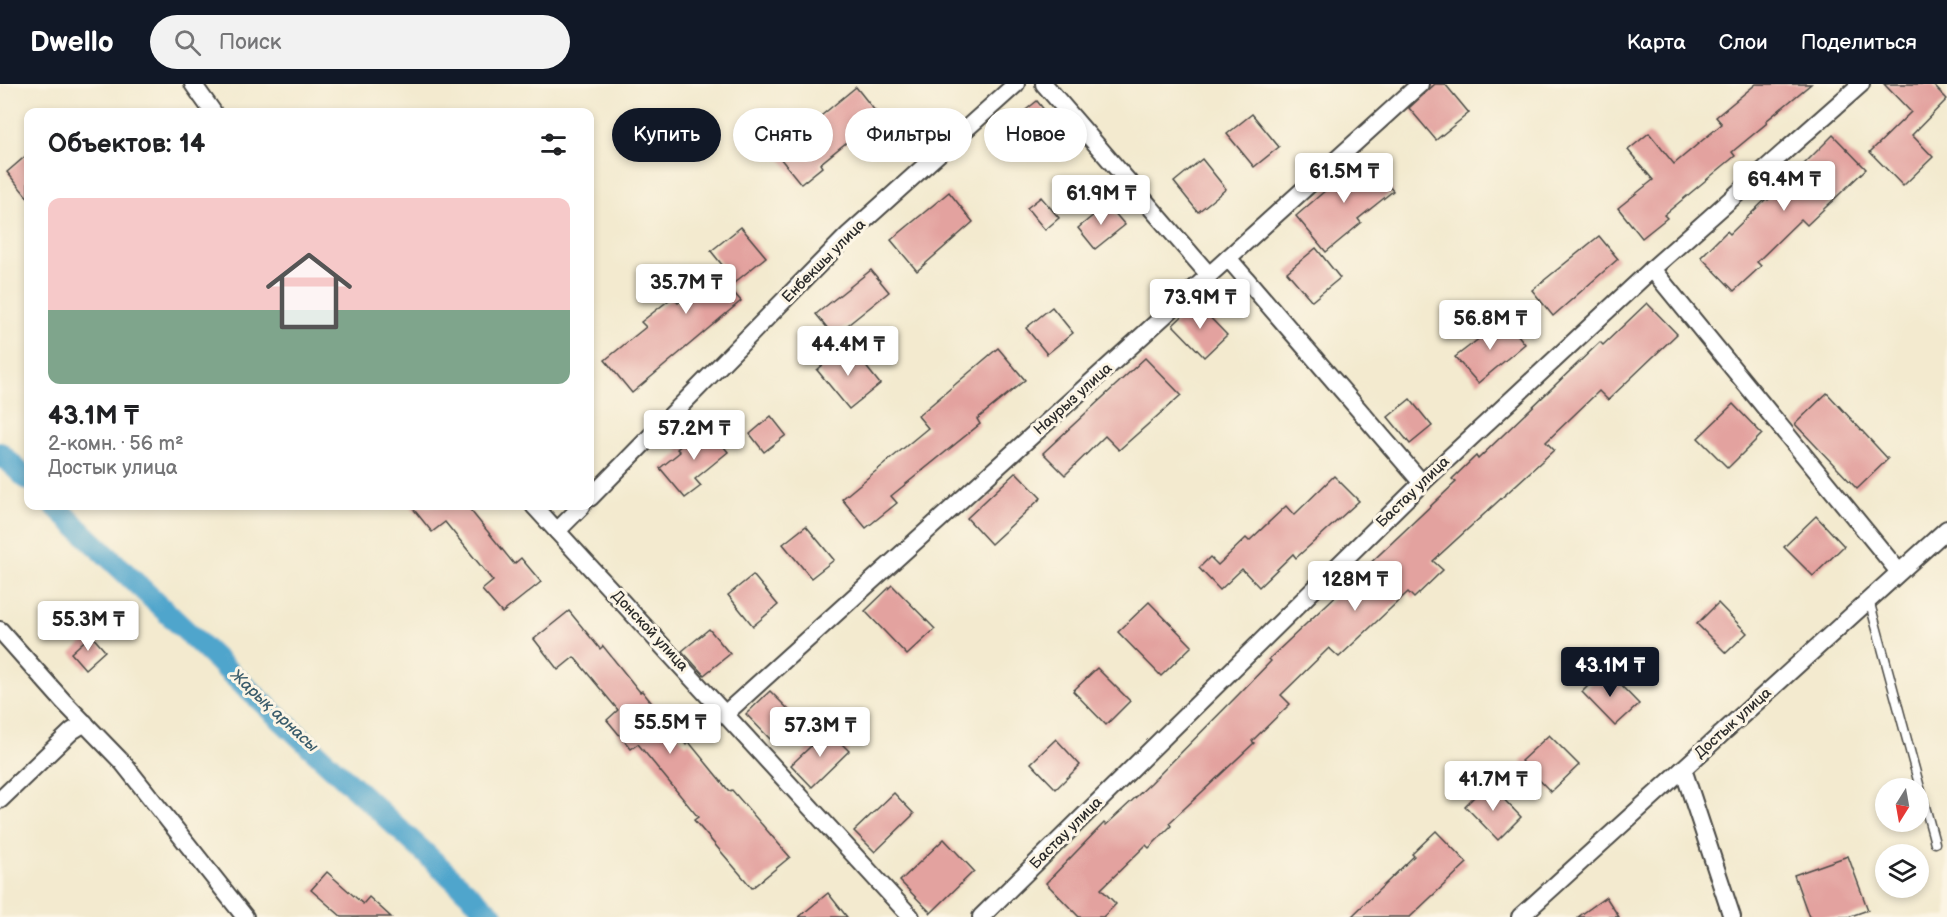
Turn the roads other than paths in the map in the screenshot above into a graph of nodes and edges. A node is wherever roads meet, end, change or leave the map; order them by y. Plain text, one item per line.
1 (193, 84) edge
2 (1016, 84) edge
3 (1044, 84) edge
4 (1420, 84) edge
5 (1861, 84) edge
6 (210, 108) edge
7 (1228, 258) junction
8 (1652, 269) junction
9 (1209, 275) junction
10 (1422, 483) junction
11 (594, 494) edge
12 (538, 510) edge
13 (578, 510) edge
14 (1947, 529) edge
15 (557, 531) junction
16 (1899, 572) junction
17 (1869, 600) junction
18 (0, 630) edge
19 (726, 713) junction
20 (85, 723) junction
21 (1683, 769) junction
22 (0, 800) edge
23 (1935, 843) dead end
24 (245, 917) edge
25 (912, 917) edge
26 (981, 917) edge
27 (1520, 917) edge
28 (1732, 917) edge

1 - 6 street
2 - 11 street, Енбекшы улица
3 - 9 street
4 - 7 street, Наурыз улица
5 - 8 street, Бастау улица
7 - 9 street, Наурыз улица
7 - 10 street
8 - 10 street, Бастау улица
8 - 16 street
9 - 19 street, Наурыз улица
10 - 26 street, Бастау улица
12 - 15 street, Донской улица
13 - 15 street
14 - 16 street, Достык улица
15 - 19 street, Донской улица
16 - 17 street, Достык улица
17 - 21 street, Достык улица
17 - 23 lane
18 - 20 street
19 - 25 street, Донской улица
20 - 22 street
20 - 24 street
21 - 27 street, Достык улица
21 - 28 street

